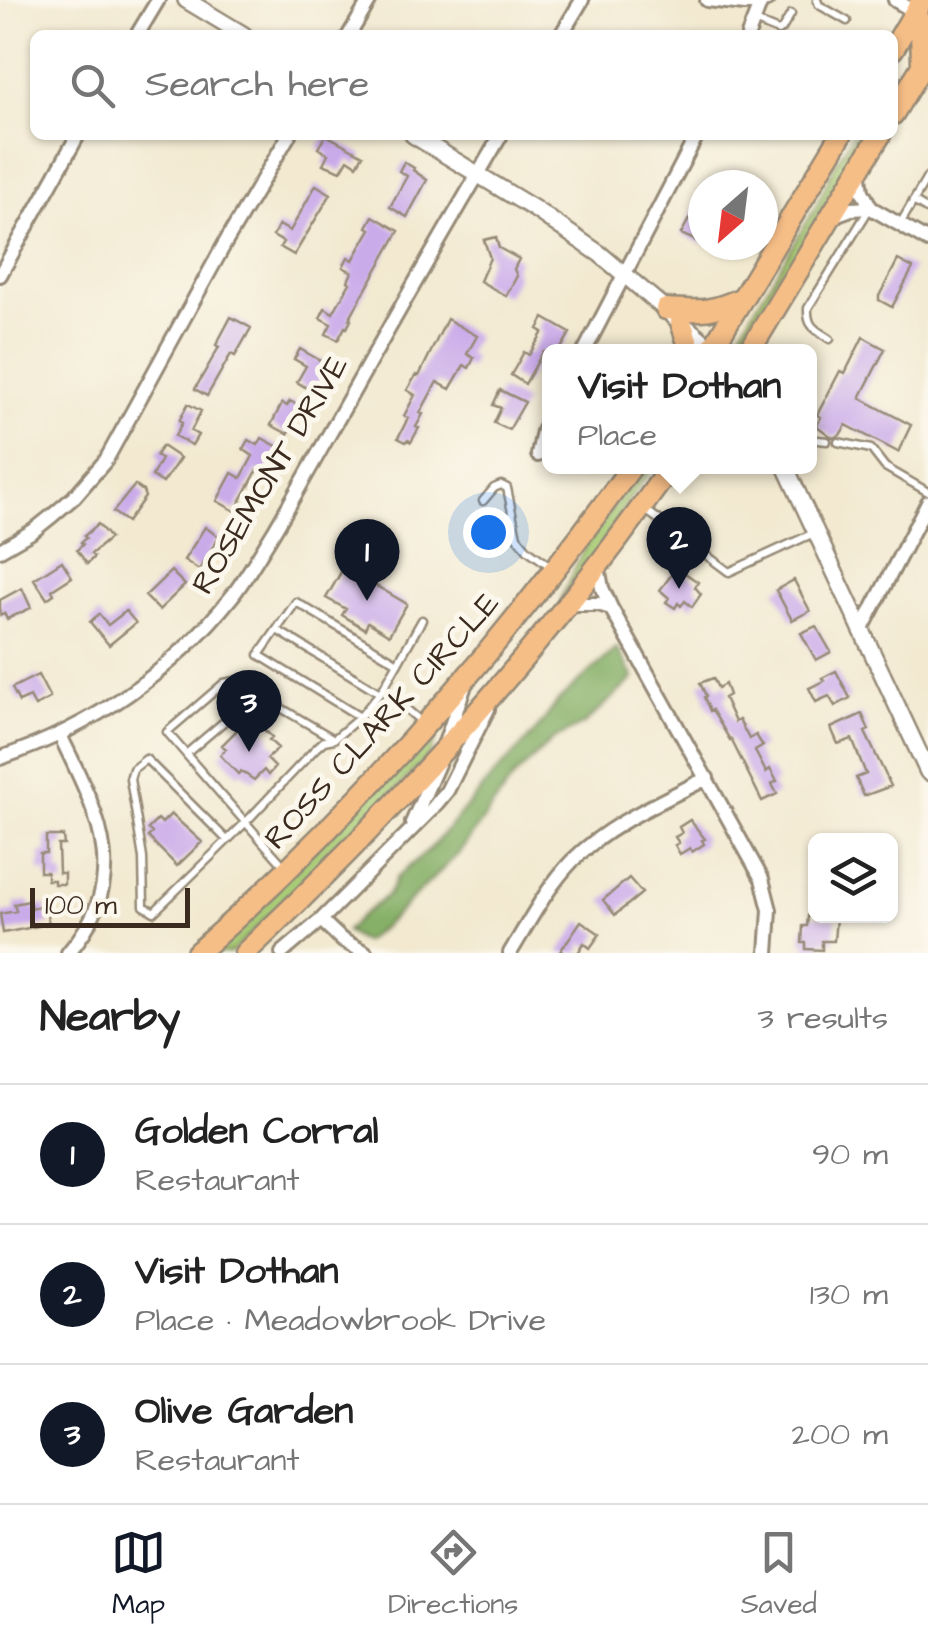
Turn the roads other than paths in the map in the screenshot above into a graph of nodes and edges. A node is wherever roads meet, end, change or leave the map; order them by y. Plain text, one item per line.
1 (158, 0) edge
2 (186, 0) edge
3 (370, 0) edge
4 (582, 0) edge
5 (707, 0) edge
6 (817, 0) edge
7 (895, 0) edge
8 (764, 1) edge
9 (919, 6) edge
10 (791, 14) dead end
11 (754, 20) junction
12 (846, 20) dead end
13 (140, 30) edge
14 (236, 30) edge
15 (351, 30) edge
16 (564, 30) edge
17 (750, 30) edge
18 (776, 30) edge
19 (780, 30) edge
20 (898, 41) edge
21 (925, 61) edge
22 (898, 106) edge
23 (75, 140) edge
24 (286, 140) edge
25 (421, 140) edge
26 (498, 140) edge
27 (694, 140) edge
28 (839, 140) edge
29 (877, 140) edge
30 (859, 170) junction
31 (478, 174) junction
32 (928, 176) edge
33 (913, 201) junction
34 (870, 208) junction
35 (928, 210) edge
36 (832, 216) junction
37 (900, 224) junction
38 (928, 240) edge
39 (0, 274) edge
40 (624, 274) junction
41 (744, 297) junction
42 (674, 316) junction
43 (830, 339) dead end
44 (588, 344) edge
45 (700, 344) edge
46 (712, 344) edge
47 (753, 344) edge
48 (542, 439) edge
49 (817, 440) edge
50 (827, 441) dead end
51 (838, 442) dead end
52 (538, 455) dead end
53 (626, 474) edge
54 (666, 474) edge
55 (789, 474) edge
56 (928, 492) edge
57 (483, 501) dead end
58 (928, 502) edge
59 (642, 507) junction
60 (816, 532) junction
61 (0, 550) edge
62 (598, 567) junction
63 (555, 570) junction
64 (570, 604) junction
65 (611, 608) junction
66 (422, 620) dead end
67 (276, 630) junction
68 (862, 630) junction
69 (398, 662) junction
70 (469, 674) junction
71 (498, 690) junction
72 (382, 691) junction
73 (254, 692) junction
74 (360, 717) junction
75 (426, 725) junction
76 (60, 735) junction
77 (334, 738) junction
78 (186, 754) junction
79 (442, 754) junction
80 (0, 758) edge
81 (928, 772) edge
82 (707, 778) junction
83 (246, 822) junction
84 (409, 830) junction
85 (227, 840) junction
86 (287, 869) junction
87 (321, 920) junction
88 (196, 951) edge
89 (358, 951) edge
90 (68, 953) edge
91 (246, 953) edge
92 (282, 953) edge
93 (510, 953) edge
94 (768, 953) edge

1 - 13 street
2 - 14 street
3 - 15 street
4 - 16 street
5 - 8 street
6 - 12 lane
7 - 9 street
8 - 11 street
9 - 20 highway
9 - 21 highway
10 - 19 lane
11 - 17 street
11 - 18 lane
21 - 22 highway
23 - 39 street
24 - 61 street
25 - 31 street
26 - 31 street, ROSEMONT DRIVE
27 - 40 street
28 - 41 highway
29 - 30 highway
30 - 34 street
30 - 36 highway
31 - 40 street
31 - 76 street, ROSEMONT DRIVE
32 - 33 lane
33 - 35 lane
33 - 37 lane
34 - 36 street
34 - 37 street
34 - 43 lane
36 - 47 highway
37 - 38 street
40 - 42 street
40 - 44 street
41 - 42 highway
41 - 46 highway
42 - 45 highway
48 - 52 street
49 - 50 lane
51 - 56 lane
53 - 63 highway, ROSS CLARK CIRCLE
54 - 59 highway, ROSS CLARK CIRCLE
55 - 60 street
57 - 63 lane
58 - 68 street
59 - 60 lane
59 - 62 highway, ROSS CLARK CIRCLE
60 - 68 street
62 - 64 highway, ROSS CLARK CIRCLE
62 - 65 street
63 - 70 highway, ROSS CLARK CIRCLE
64 - 65 street
64 - 71 highway, ROSS CLARK CIRCLE
65 - 82 street
66 - 69 lane
67 - 69 lane
67 - 72 lane
67 - 74 lane
68 - 81 street
69 - 72 lane
70 - 75 highway, ROSS CLARK CIRCLE
70 - 79 street
71 - 79 highway, ROSS CLARK CIRCLE
71 - 84 street
72 - 74 lane
72 - 75 lane
73 - 77 lane
73 - 78 lane
73 - 78 lane
74 - 77 lane
75 - 86 highway, ROSS CLARK CIRCLE
76 - 80 street, ROSEMONT DRIVE
76 - 90 street
77 - 83 lane
78 - 83 lane
79 - 84 street
79 - 91 highway, ROSS CLARK CIRCLE
82 - 93 street
82 - 94 street
83 - 85 lane
83 - 86 lane
84 - 87 street
85 - 85 lane
86 - 88 highway, ROSS CLARK CIRCLE
87 - 89 street
87 - 92 street

